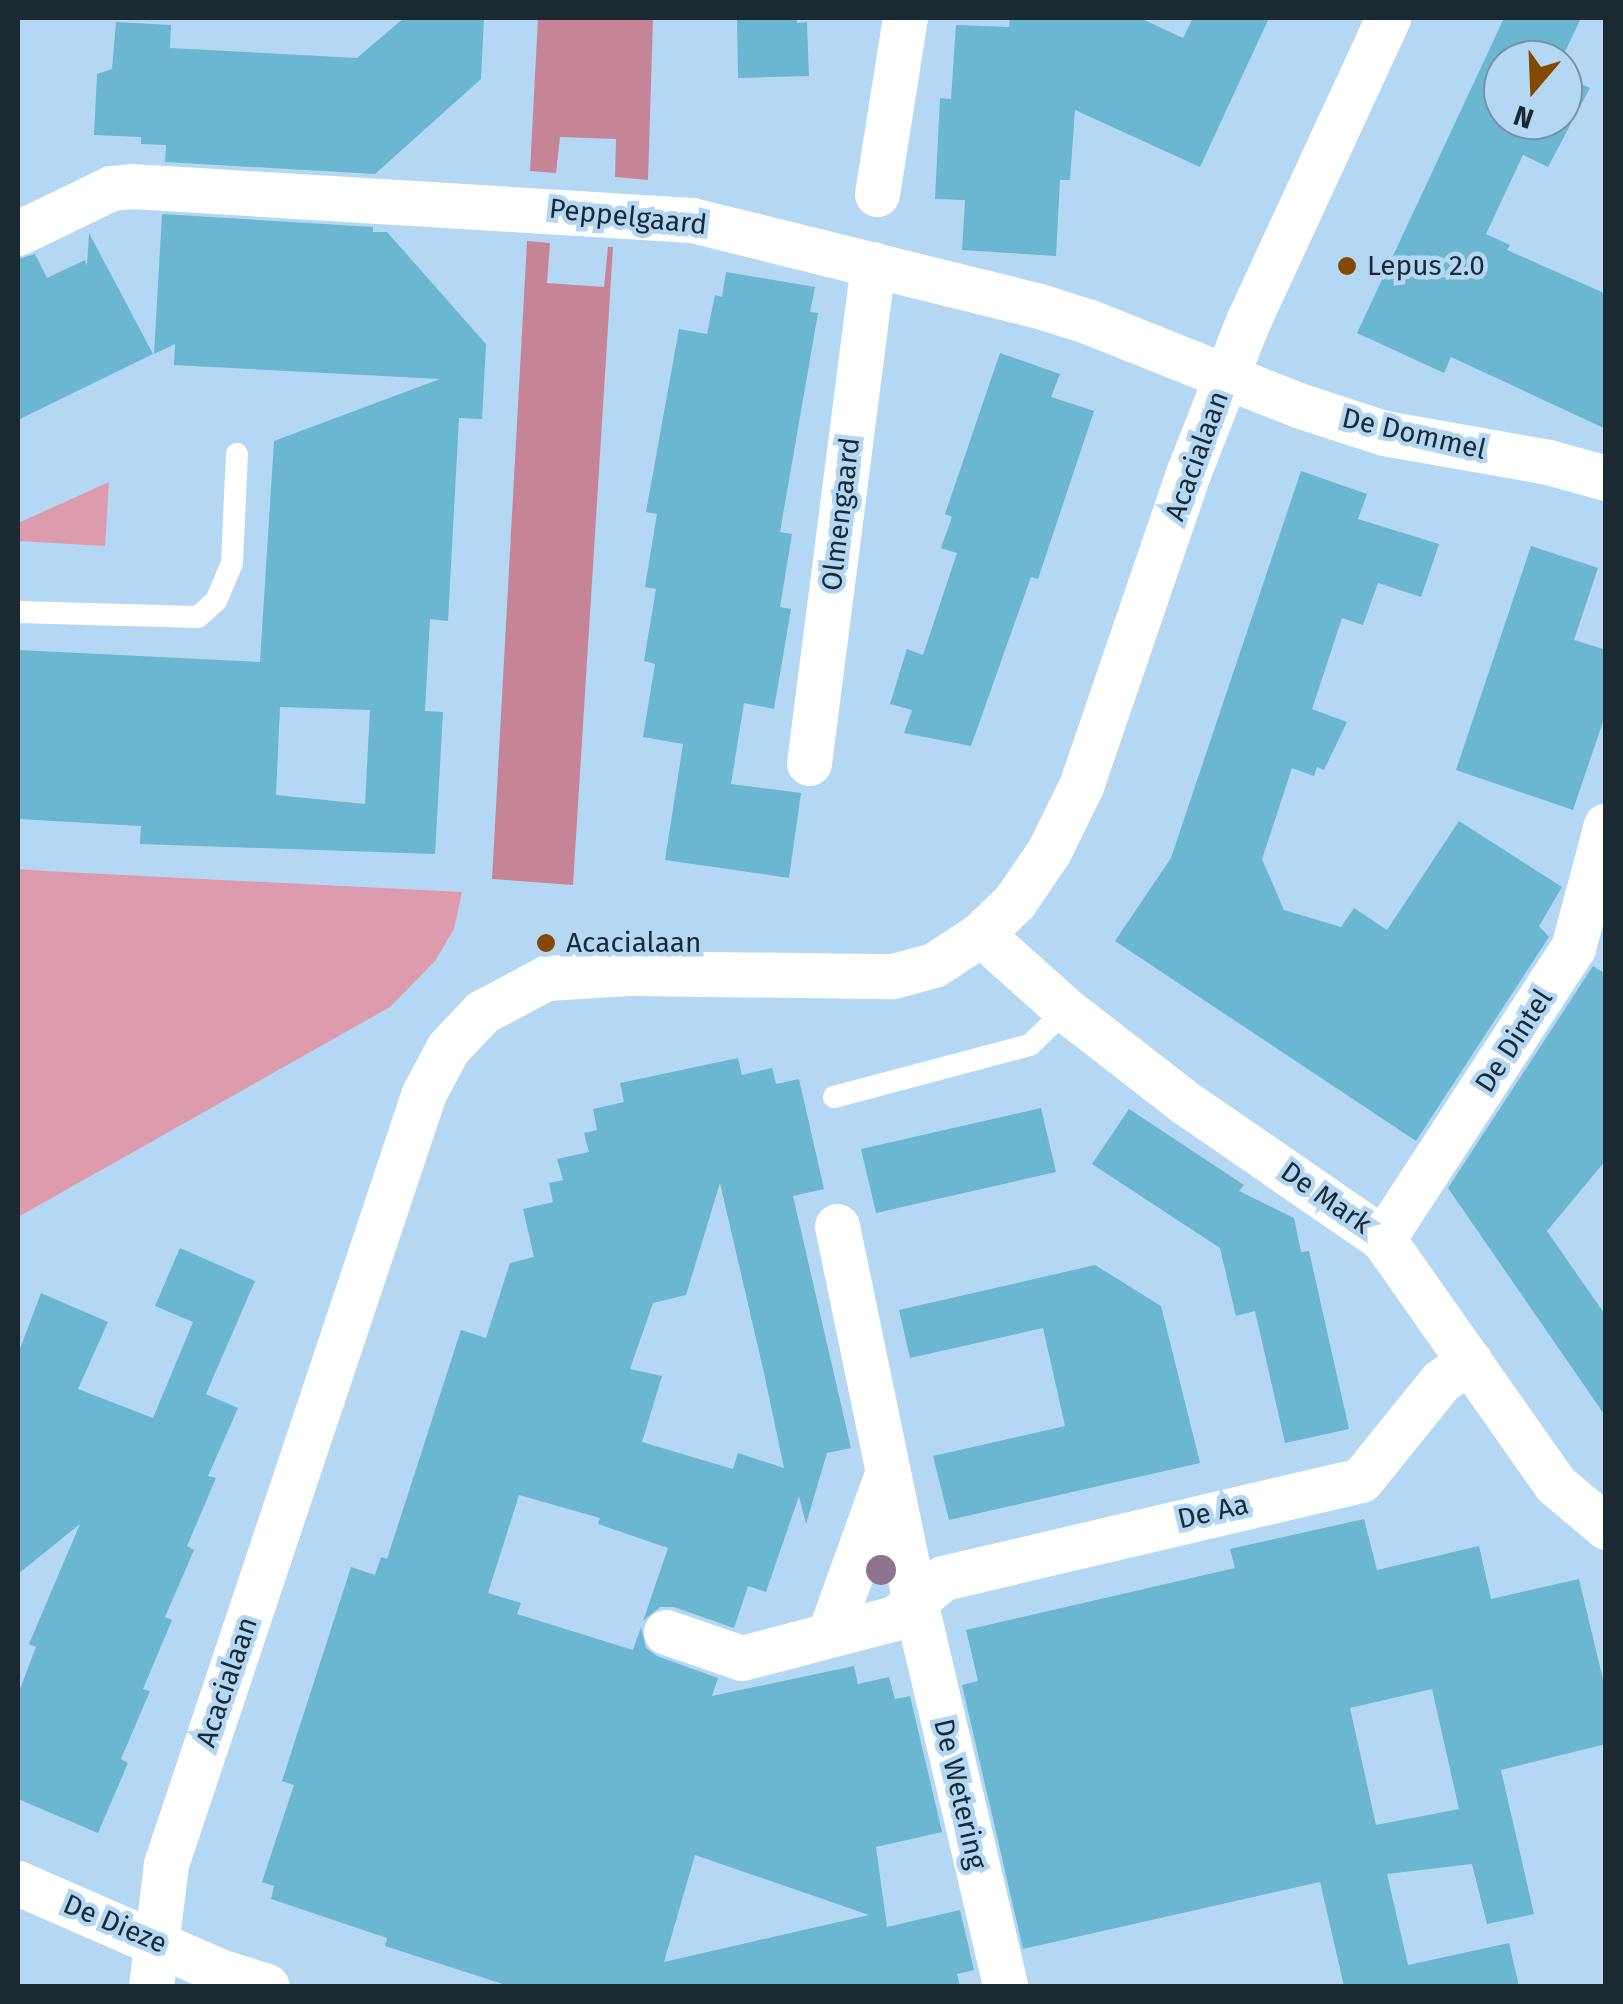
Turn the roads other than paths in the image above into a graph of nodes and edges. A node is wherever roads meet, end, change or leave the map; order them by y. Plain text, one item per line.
1 (905, 18) edge
2 (1388, 18) edge
3 (877, 194) dead end
4 (18, 233) edge
5 (873, 264) junction
6 (1226, 378) junction
7 (238, 454) dead end
8 (1606, 478) edge
9 (18, 612) edge
10 (809, 764) dead end
11 (1606, 825) edge
12 (1594, 912) edge
13 (982, 934) junction
14 (1066, 1010) junction
15 (834, 1096) dead end
16 (837, 1226) dead end
17 (1383, 1239) junction
18 (1470, 1361) junction
19 (888, 1472) junction
20 (1606, 1526) edge
21 (915, 1602) junction
22 (666, 1632) dead end
23 (829, 1635) junction
24 (18, 1884) edge
25 (157, 1940) junction
26 (151, 1986) edge
27 (268, 1986) edge
28 (1005, 1986) edge

1 - 3 street
2 - 6 street, Acacialaan
4 - 5 street, Peppelgaard
5 - 6 street, Peppelgaard
5 - 10 street, Olmengaard
6 - 8 street, De Dommel
6 - 13 street, Acacialaan
7 - 9 lane
11 - 12 street, De Dintel
12 - 17 street, De Dintel
13 - 14 street, De Mark
13 - 25 street, Acacialaan
14 - 15 lane
14 - 17 street, De Mark
16 - 19 street, De Wetering
17 - 18 street, De Mark
18 - 20 street, De Mark
18 - 21 street, De Aa
19 - 21 street, De Wetering
19 - 23 street
21 - 23 street
21 - 28 street, De Wetering
22 - 23 street
24 - 25 street, De Dieze
25 - 26 street, Acacialaan
25 - 27 street, De Dieze

